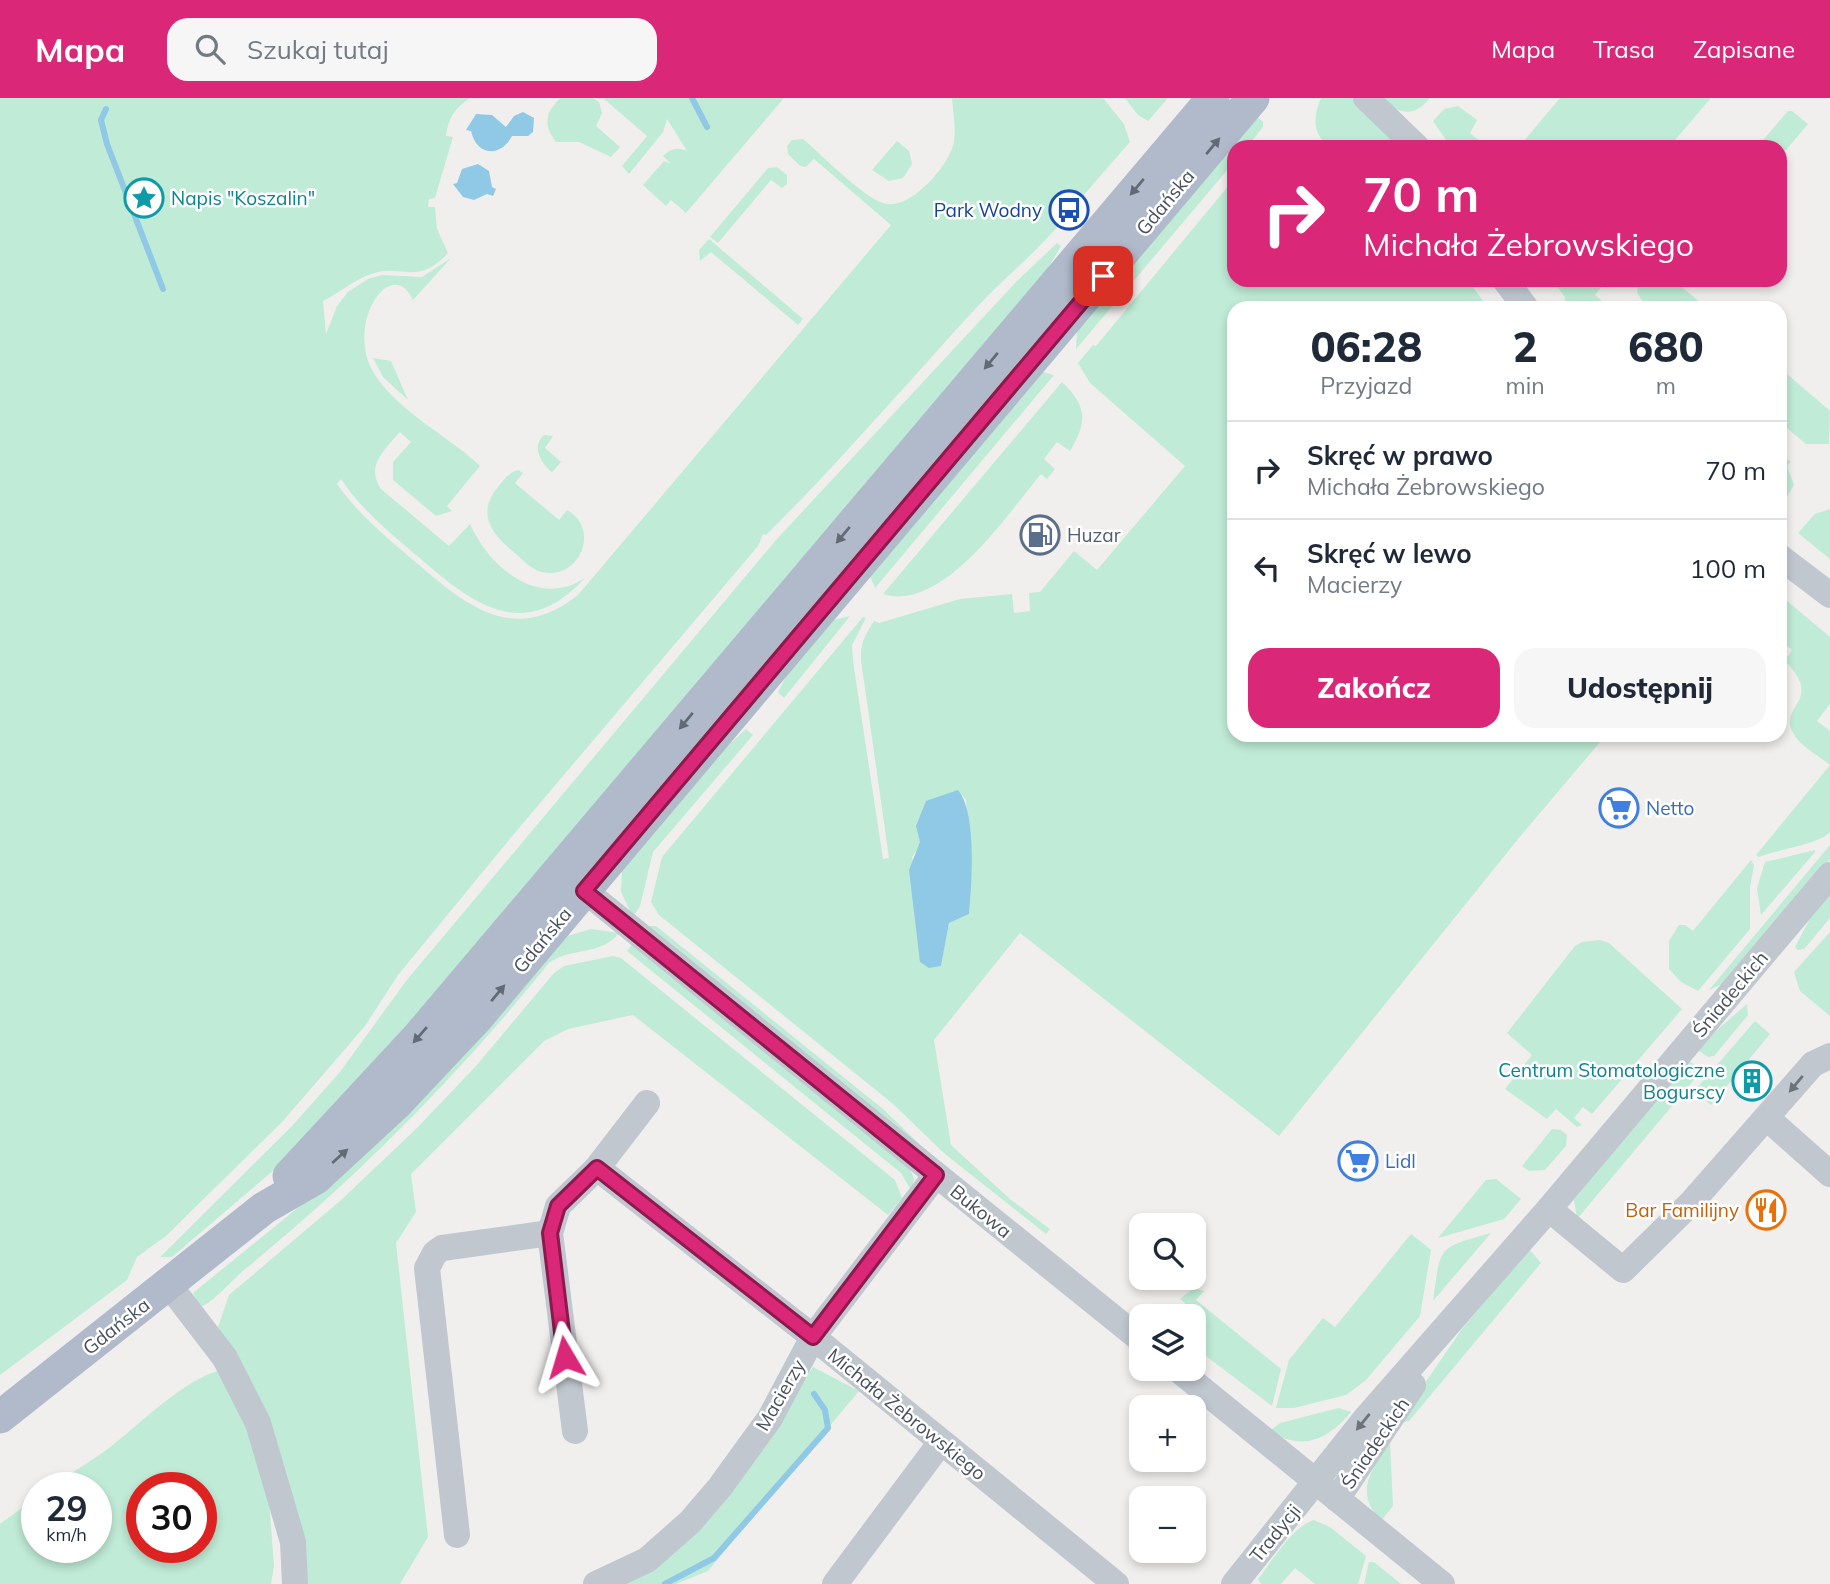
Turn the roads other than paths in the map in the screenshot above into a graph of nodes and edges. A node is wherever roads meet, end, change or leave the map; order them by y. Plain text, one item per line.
1 (1213, 98) edge
2 (1253, 98) edge
3 (1366, 98) edge
4 (1410, 140) edge
5 (1787, 562) edge
6 (1820, 588) edge
7 (1830, 603) edge
8 (1830, 875) edge
9 (572, 881) junction
10 (1830, 1056) edge
11 (647, 1102) dead end
12 (1766, 1118) junction
13 (597, 1168) junction
14 (1830, 1174) edge
15 (936, 1175) junction
16 (1549, 1209) junction
17 (550, 1233) junction
18 (169, 1285) junction
19 (1456, 1315) junction
20 (1129, 1330) edge
21 (813, 1337) junction
22 (1192, 1381) edge
23 (0, 1417) edge
24 (575, 1431) dead end
25 (941, 1442) junction
26 (1316, 1482) junction
27 (1337, 1499) junction
28 (457, 1535) dead end
29 (1111, 1582) edge
30 (295, 1584) edge
31 (596, 1584) edge
32 (835, 1584) edge
33 (1234, 1584) edge
34 (1442, 1584) edge

1 -> 9 main road, Gdańska
9 -> 2 main road, Gdańska
3 - 4 street
5 - 6 street
6 - 7 street
8 - 16 street, Śniadeckich
9 - 15 street, Bukowa
9 - 18 main road, Gdańska
10 -> 12 street
11 - 13 street
12 - 14 street
12 - 16 street
13 - 17 street
13 - 21 street, Michała Żebrowskiego
15 - 20 street, Bukowa
15 - 21 street, Macierzy
16 - 19 street, Śniadeckich
17 - 24 street
17 - 28 street
18 - 23 main road, Gdańska
18 - 30 street
19 -> 26 street, Śniadeckich
19 - 27 street, Śniadeckich
21 - 25 street, Michała Żebrowskiego
21 - 31 street, Macierzy
22 - 26 street
25 - 29 street, Michała Żebrowskiego
25 - 32 street
26 - 27 street
26 - 33 street, Tradycji
27 - 34 street

